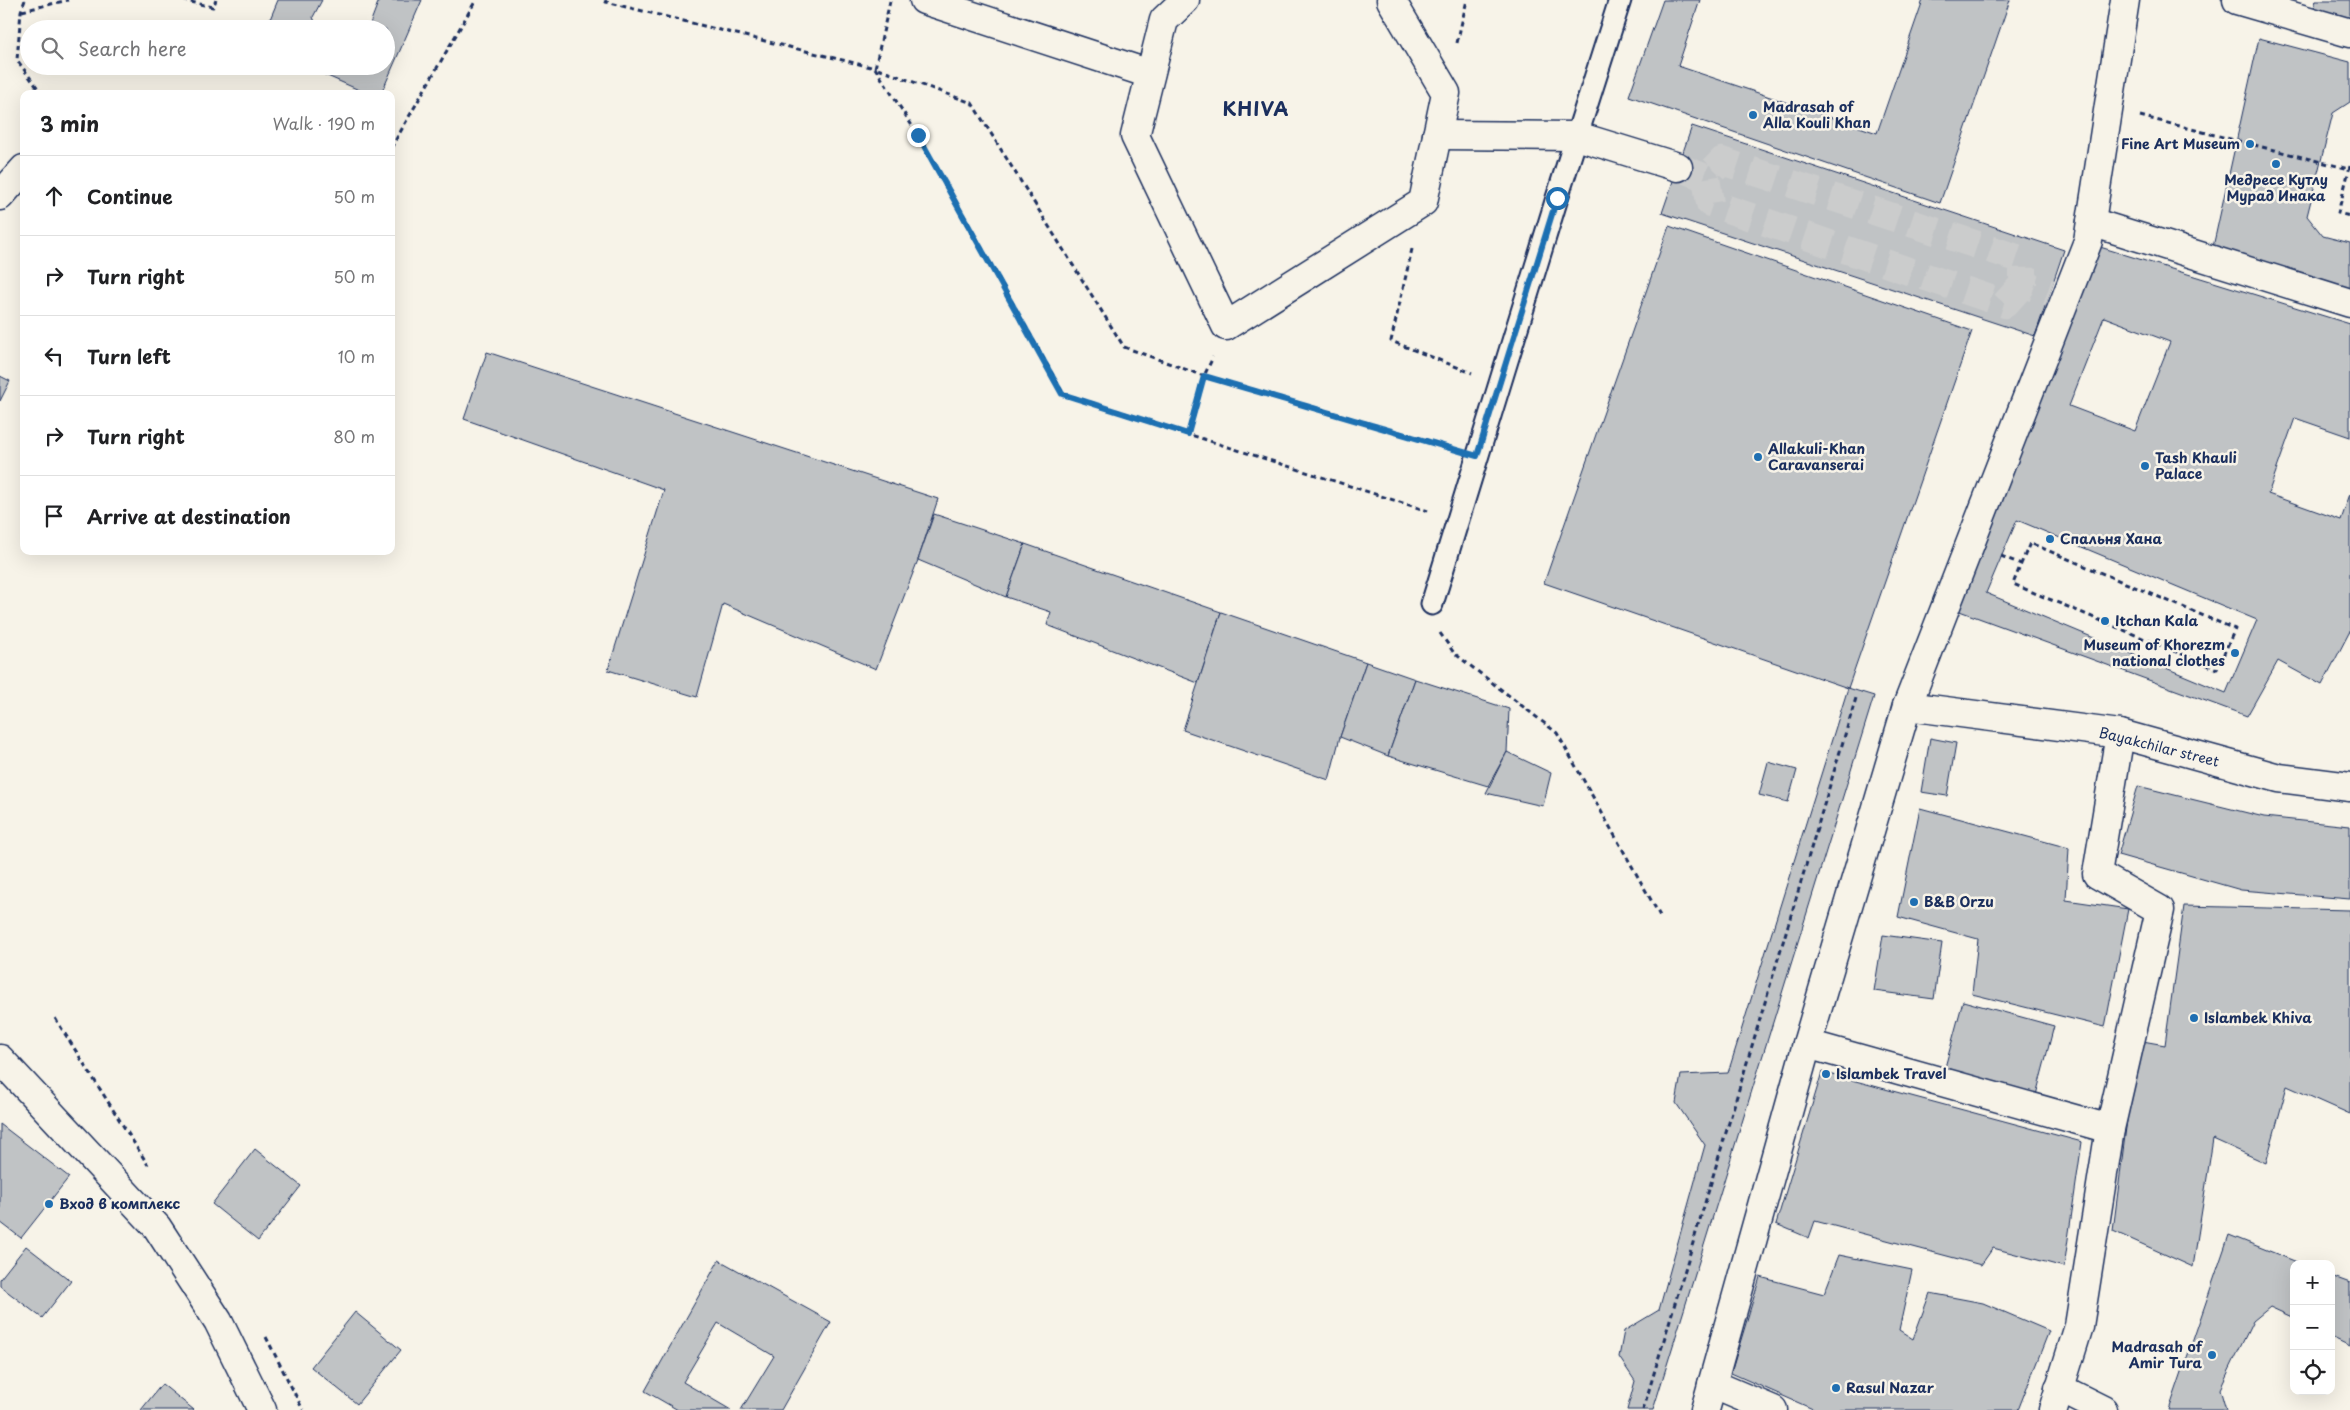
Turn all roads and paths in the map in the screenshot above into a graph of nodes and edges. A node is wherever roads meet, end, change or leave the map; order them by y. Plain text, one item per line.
1 (25, 0) edge
2 (68, 0) edge
3 (182, 0) edge
4 (216, 0) edge
5 (476, 0) edge
6 (605, 0) edge
7 (890, 0) edge
8 (924, 0) edge
9 (1185, 0) edge
10 (1391, 0) edge
11 (1620, 0) edge
12 (2124, 0) edge
13 (2237, 0) edge
14 (2275, 5) edge
15 (21, 11) junction
16 (20, 20) edge
17 (20, 23) edge
18 (2350, 33) edge
19 (20, 64) edge
20 (875, 68) junction
21 (1150, 74) junction
22 (28, 75) edge
23 (39, 90) edge
24 (2108, 108) junction
25 (1437, 135) junction
26 (1577, 136) junction
27 (395, 141) edge
28 (1678, 167) tunnel mouth
29 (2350, 167) edge
30 (20, 174) edge
31 (0, 196) edge
32 (1423, 202) junction
33 (2350, 216) edge
34 (2091, 222) junction
35 (2350, 304) edge
36 (1226, 326) junction
37 (1204, 376) junction
38 (1500, 383) junction
39 (1188, 434) junction
40 (1477, 456) junction
41 (1457, 520) junction
42 (1970, 544) junction
43 (2021, 564) junction
44 (1432, 604) dead end
45 (1439, 631) dead end
46 (1856, 698) dead end
47 (1907, 706) junction
48 (2120, 734) junction
49 (2350, 787) edge
50 (1660, 916) dead end
51 (1807, 1044) junction
52 (0, 1059) edge
53 (2110, 1129) junction
54 (1712, 1384) junction
55 (2056, 1399) edge
56 (262, 1410) edge
57 (1643, 1410) edge
58 (1705, 1410) edge
59 (1773, 1410) edge
60 (2103, 1410) edge

1 - 15 path
2 - 15 path
3 - 4 path
5 - 27 path
6 - 20 path
7 - 20 path
8 - 21 street
9 - 21 street
10 - 25 street
11 - 26 lane
12 - 24 street
13 - 14 street
14 - 18 street
15 - 16 path
17 - 19 path
20 - 37 path
20 - 39 path
21 - 36 street
22 - 23 path
24 - 29 path
24 - 34 street
25 - 26 street
25 - 32 street
26 - 28 street
26 - 38 lane
29 - 33 path
30 - 31 street
32 - 36 street
32 - 38 path
34 - 35 street
34 - 42 street
36 - 37 path
37 - 39 path
37 - 40 path
38 - 40 lane
39 - 41 path
40 - 41 lane
41 - 44 lane
42 - 43 path
42 - 47 street
43 - 43 path
45 - 50 path
46 - 57 path
47 - 48 street, Bayakchilar street
47 - 51 street
48 - 49 street, Bayakchilar street
48 - 53 street
51 - 53 street
51 - 54 street
52 - 56 street
53 - 55 street
54 - 58 street
54 - 59 street
55 - 60 street

